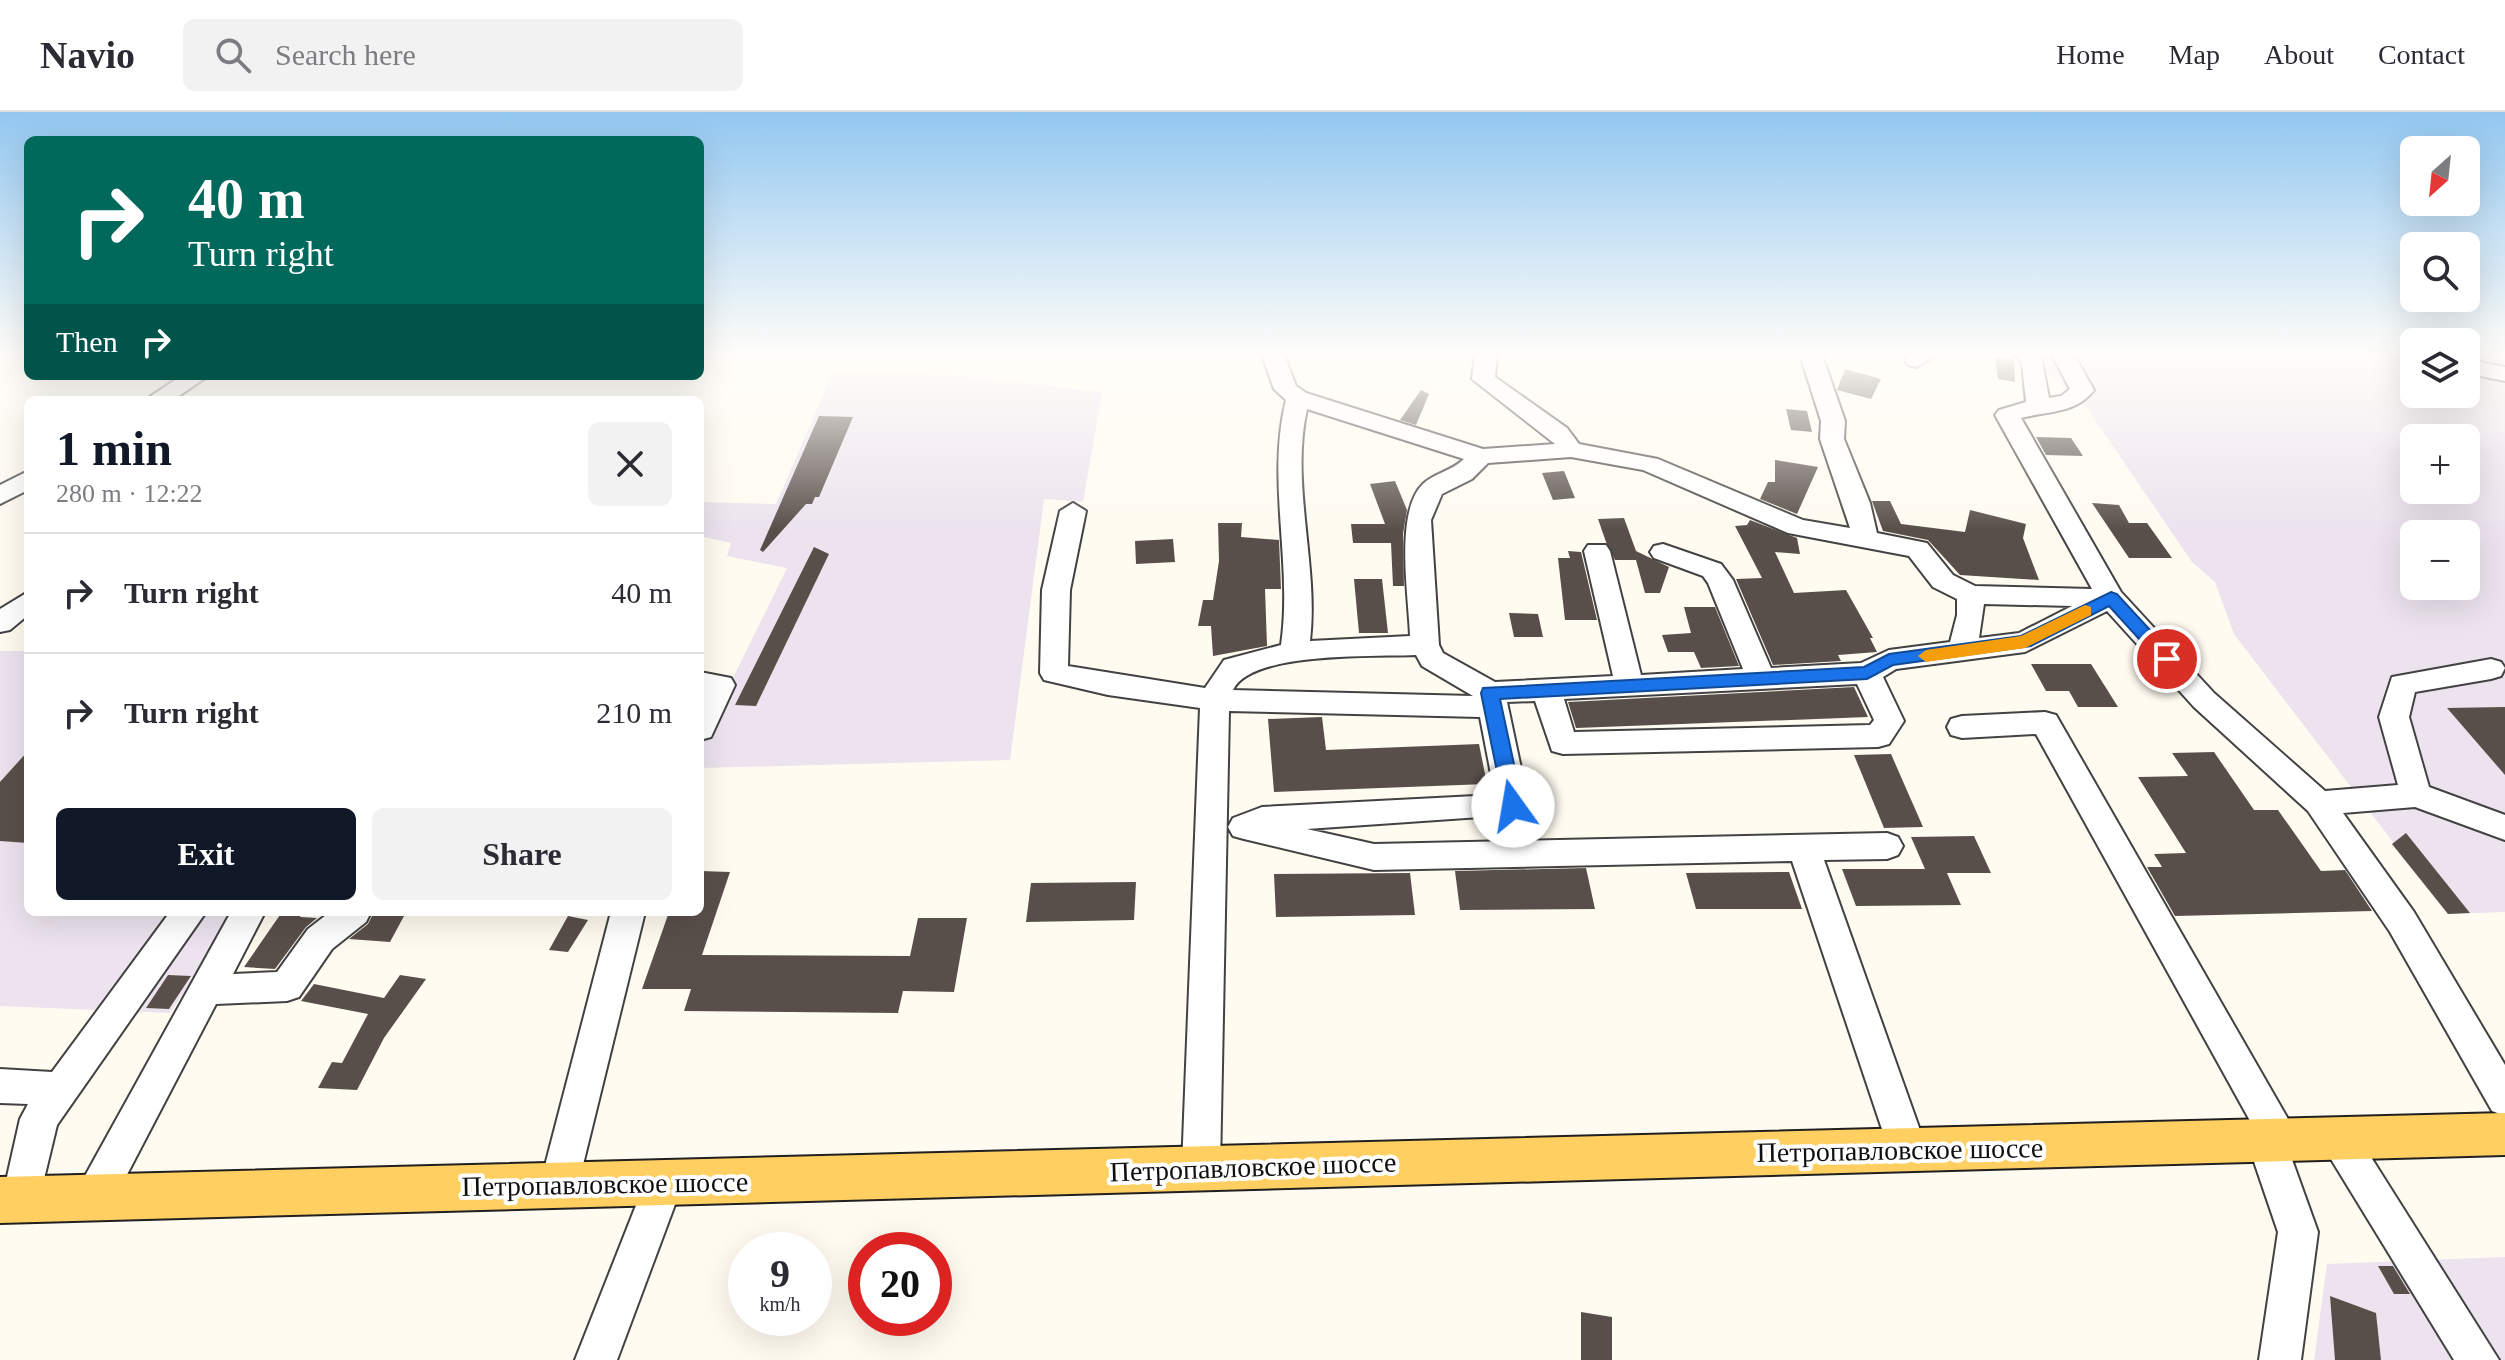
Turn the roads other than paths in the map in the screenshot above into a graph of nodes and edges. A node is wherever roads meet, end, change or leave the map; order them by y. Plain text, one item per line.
1 (1294, 413) edge
2 (1346, 413) edge
3 (1531, 413) edge
4 (1830, 413) edge
5 (2013, 413) edge
6 (1571, 450) junction
7 (1481, 456) junction
8 (24, 481) edge
9 (0, 496) edge
10 (1073, 511) dead end
11 (1865, 536) junction
12 (1597, 551) dead end
13 (1663, 552) dead end
14 (1970, 595) junction
15 (2111, 598) junction
16 (24, 604) edge
17 (0, 623) edge
18 (1425, 645) junction
19 (1962, 652) junction
20 (1294, 654) junction
21 (2491, 669) dead end
22 (1867, 673) junction
23 (1761, 678) junction
24 (711, 684) edge
25 (1629, 684) junction
26 (1546, 688) junction
27 (1215, 700) junction
28 (1492, 700) junction
29 (704, 713) edge
30 (1962, 727) dead end
31 (2416, 795) junction
32 (2319, 803) junction
33 (1228, 826) junction
34 (2505, 828) edge
35 (1887, 846) dead end
36 (1804, 848) junction
37 (246, 916) edge
38 (349, 916) edge
39 (627, 916) edge
40 (178, 919) edge
41 (206, 990) junction
42 (0, 1086) edge
43 (61, 1089) junction
44 (2505, 1099) edge
45 (2505, 1134) edge
46 (2339, 1139) junction
47 (2273, 1140) junction
48 (1908, 1150) junction
49 (1201, 1168) junction
50 (664, 1183) junction
51 (559, 1185) junction
52 (94, 1198) junction
53 (11, 1200) edge
54 (596, 1360) edge
55 (2280, 1360) edge
56 (2478, 1360) edge

1 - 20 street
2 - 7 street
3 - 6 street
4 - 11 street
5 - 15 street
6 - 7 street
6 - 11 street
7 - 18 street
8 - 9 street
10 - 27 street
11 - 14 street
12 - 25 street
13 - 23 street
14 - 15 street
14 - 19 street
15 - 19 street
15 - 32 street
16 - 17 street
18 - 20 street
18 - 28 street
19 - 22 street
20 - 27 street
21 - 31 street
22 - 23 street
22 - 26 street
23 - 25 street
24 - 29 street
25 - 26 street
26 - 28 street
27 - 28 street
27 - 33 street
28 - 33 street
30 - 47 street
31 - 32 street
31 - 34 street
32 - 44 street
33 - 36 street
33 - 49 street
35 - 36 street
36 - 48 street
37 - 41 street
38 - 41 street
39 - 51 street
40 - 43 street
41 - 52 street
42 - 43 street
43 - 53 street
45 - 46 main road, Петропавловское шоссе
46 - 47 main road, Петропавловское шоссе
46 - 56 street
47 - 48 main road, Петропавловское шоссе
47 - 55 street
48 - 49 main road, Петропавловское шоссе
49 - 50 main road, Петропавловское шоссе
50 - 51 main road, Петропавловское шоссе
50 - 54 street
51 - 52 main road, Петропавловское шоссе
52 - 53 main road, Петропавловское шоссе

